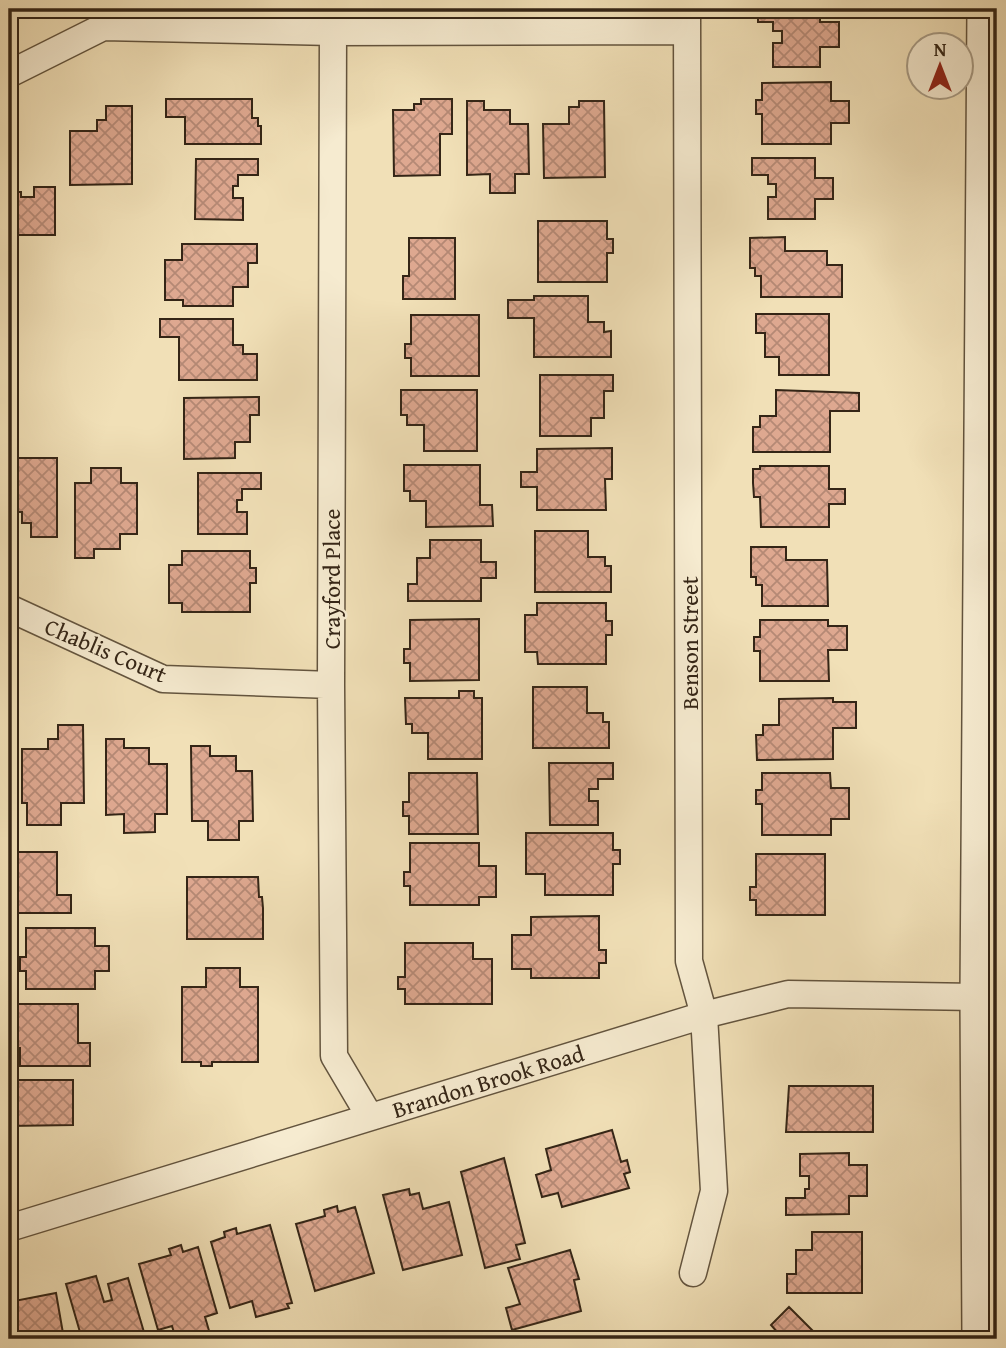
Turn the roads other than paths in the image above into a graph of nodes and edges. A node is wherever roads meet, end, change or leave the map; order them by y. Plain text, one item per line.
1 (984, 9) edge
2 (687, 20) edge
3 (333, 32) junction
4 (9, 74) edge
5 (991, 98) edge
6 (9, 608) edge
7 (331, 685) junction
8 (977, 997) junction
9 (704, 1015) junction
10 (370, 1117) junction
11 (9, 1228) edge
12 (693, 1273) dead end
13 (979, 1339) edge

1 - 5 street
2 - 3 street
2 - 9 street, Benson Street
3 - 4 street
3 - 7 street, Crayford Place
5 - 8 street
6 - 7 street, Chablis Court
7 - 10 street, Crayford Place
8 - 9 street, Brandon Brook Road
8 - 13 street
9 - 10 street, Brandon Brook Road
9 - 12 street, Benson Street
10 - 11 street, Brandon Brook Road

